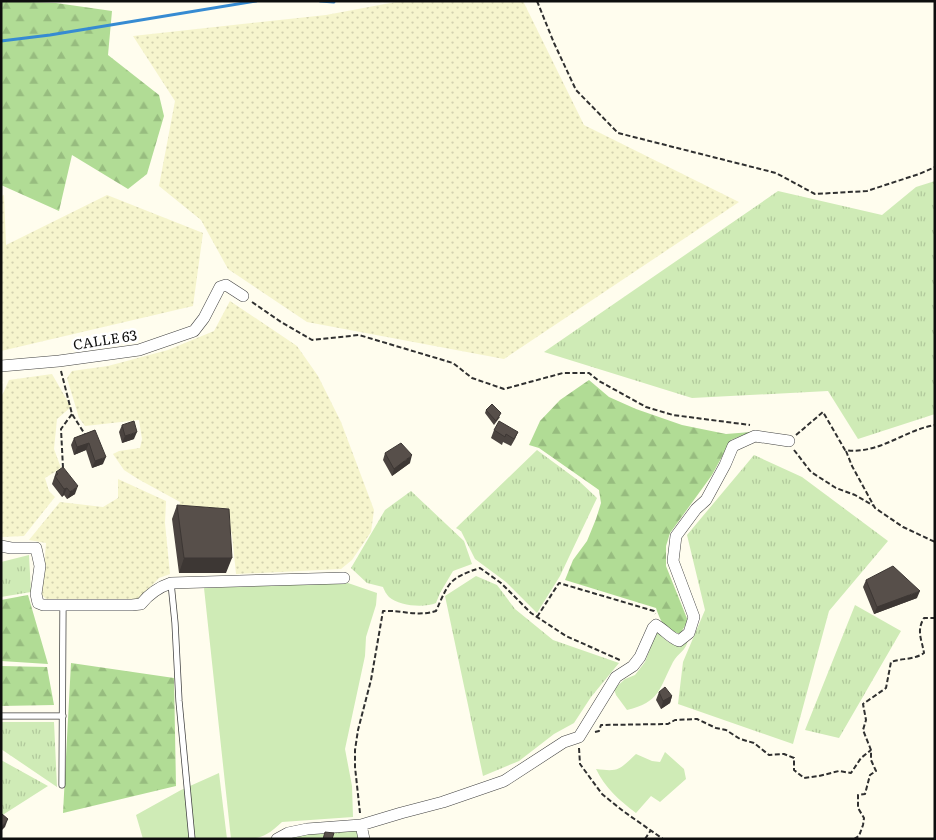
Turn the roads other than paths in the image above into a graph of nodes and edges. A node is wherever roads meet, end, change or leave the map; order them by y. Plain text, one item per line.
1 (243, 296) road end
2 (1, 366) edge
3 (789, 441) road end
4 (1, 546) edge
5 (344, 578) dead end
6 (171, 583) junction
7 (63, 604) junction
8 (1, 716) edge
9 (63, 716) junction
10 (62, 785) dead end
11 (361, 825) junction
12 (192, 839) edge
13 (277, 839) edge
14 (364, 839) edge

1 - 2 street, CALLE 63
3 - 11 street
4 - 7 street
5 - 6 street
6 - 7 street
6 - 12 lane
7 - 9 lane
8 - 9 lane
9 - 10 lane
11 - 13 street
11 - 14 street

